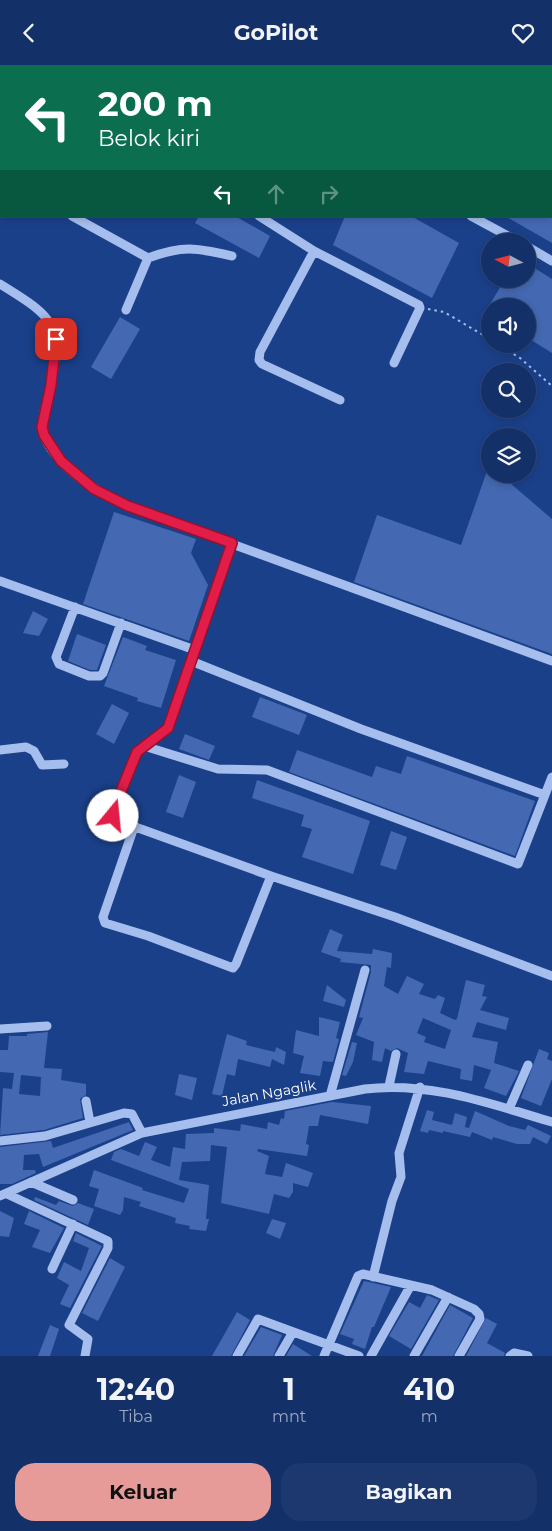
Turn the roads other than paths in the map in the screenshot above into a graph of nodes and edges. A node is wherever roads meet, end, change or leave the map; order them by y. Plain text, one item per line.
1 (74, 217) edge
2 (261, 217) edge
3 (473, 217) edge
4 (502, 233) edge
5 (314, 251) junction
6 (536, 252) edge
7 (232, 256) dead end
8 (148, 258) junction
9 (552, 261) edge
10 (0, 284) edge
11 (126, 309) dead end
12 (394, 363) dead end
13 (340, 400) dead end
14 (232, 543) junction
15 (0, 581) edge
16 (75, 607) junction
17 (121, 623) junction
18 (195, 650) junction
19 (191, 661) junction
20 (552, 661) edge
21 (144, 746) junction
22 (0, 750) edge
23 (64, 764) dead end
24 (552, 777) edge
25 (544, 795) junction
26 (134, 827) junction
27 (271, 876) junction
28 (365, 970) dead end
29 (552, 975) edge
30 (47, 1026) dead end
31 (0, 1029) edge
32 (396, 1054) dead end
33 (528, 1065) dead end
34 (389, 1086) junction
35 (420, 1087) junction
36 (330, 1096) junction
37 (86, 1101) dead end
38 (509, 1109) junction
39 (90, 1122) junction
40 (552, 1122) edge
41 (142, 1133) junction
42 (0, 1141) edge
43 (31, 1182) junction
44 (4, 1195) edge
45 (73, 1200) dead end
46 (73, 1224) junction
47 (52, 1269) dead end
48 (373, 1277) junction
49 (411, 1285) junction
50 (448, 1297) junction
51 (293, 1332) junction
52 (330, 1345) junction
53 (85, 1356) edge
54 (237, 1356) edge
55 (279, 1356) edge
56 (324, 1356) edge
57 (359, 1356) edge
58 (371, 1356) edge
59 (414, 1356) edge
60 (460, 1356) edge
61 (510, 1356) edge
62 (528, 1356) edge

1 - 8 street
2 - 5 street
3 - 4 street
5 - 12 street
5 - 13 street
6 - 9 street
7 - 8 street
8 - 11 street
10 - 14 street
14 - 18 street
14 - 20 street
15 - 16 street
16 - 17 street
16 - 17 street
17 - 18 street
18 - 19 street
19 - 21 street
19 - 25 street
21 - 25 street
21 - 26 street
22 - 23 street
24 - 25 street
26 - 27 street
26 - 27 street
27 - 29 street
28 - 36 street
30 - 31 street
32 - 34 street
33 - 38 street
34 - 35 street, Jalan Ngaglik
34 - 36 street, Jalan Ngaglik
35 - 38 street, Jalan Ngaglik
35 - 48 street
36 - 41 street, Jalan Ngaglik
37 - 39 street
38 - 40 street, Jalan Ngaglik
39 - 41 street
39 - 42 street
41 - 43 street, Jalan Ngaglik
43 - 44 street, Jalan Ngaglik
43 - 45 street
44 - 46 street
46 - 47 street
46 - 53 street
48 - 49 street
48 - 52 street
49 - 50 street
49 - 58 street
50 - 59 street
50 - 60 street
51 - 52 street
51 - 54 street
51 - 55 street
52 - 56 street
52 - 57 street
61 - 62 street

